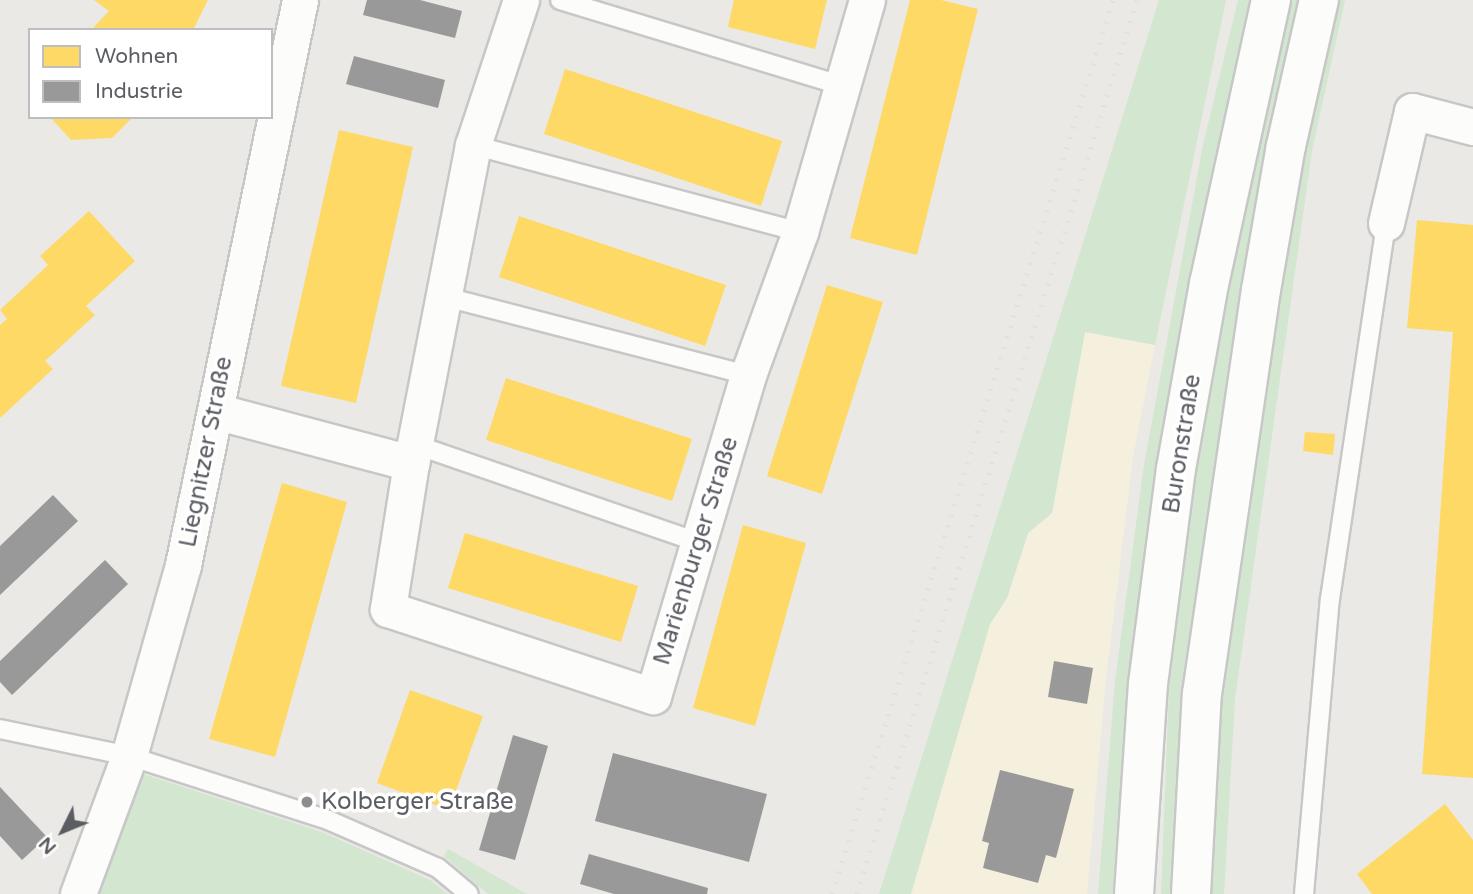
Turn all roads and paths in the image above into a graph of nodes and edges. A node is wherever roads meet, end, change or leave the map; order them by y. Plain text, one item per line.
1 (300, 0) edge
2 (521, 0) edge
3 (560, 0) edge
4 (867, 0) edge
5 (1271, 0) edge
6 (1319, 0) edge
7 (843, 86) junction
8 (1473, 127) edge
9 (473, 145) junction
10 (1386, 223) joint
11 (800, 232) junction
12 (446, 297) junction
13 (748, 375) junction
14 (215, 411) junction
15 (414, 454) junction
16 (698, 542) junction
17 (0, 729) edge
18 (129, 756) junction
19 (78, 894) edge
20 (469, 894) edge
21 (1133, 894) edge
22 (1191, 894) edge
23 (1304, 894) edge

1 - 14 street, Liegnitzer Straße
2 - 9 street, Marienburger Straße
3 - 7 lane
4 - 7 street, Marienburger Straße
5 - 21 street, Buronstraße
6 - 22 street
7 - 11 street, Marienburger Straße
8 - 10 street
9 - 11 lane
9 - 12 street, Marienburger Straße
10 - 23 lane
11 - 13 street, Marienburger Straße
12 - 13 lane
12 - 15 street, Marienburger Straße
13 - 16 street, Marienburger Straße
14 - 15 street
14 - 18 street, Liegnitzer Straße
15 - 16 lane
15 - 16 street, Marienburger Straße
17 - 18 lane
18 - 19 street, Liegnitzer Straße
18 - 20 lane

